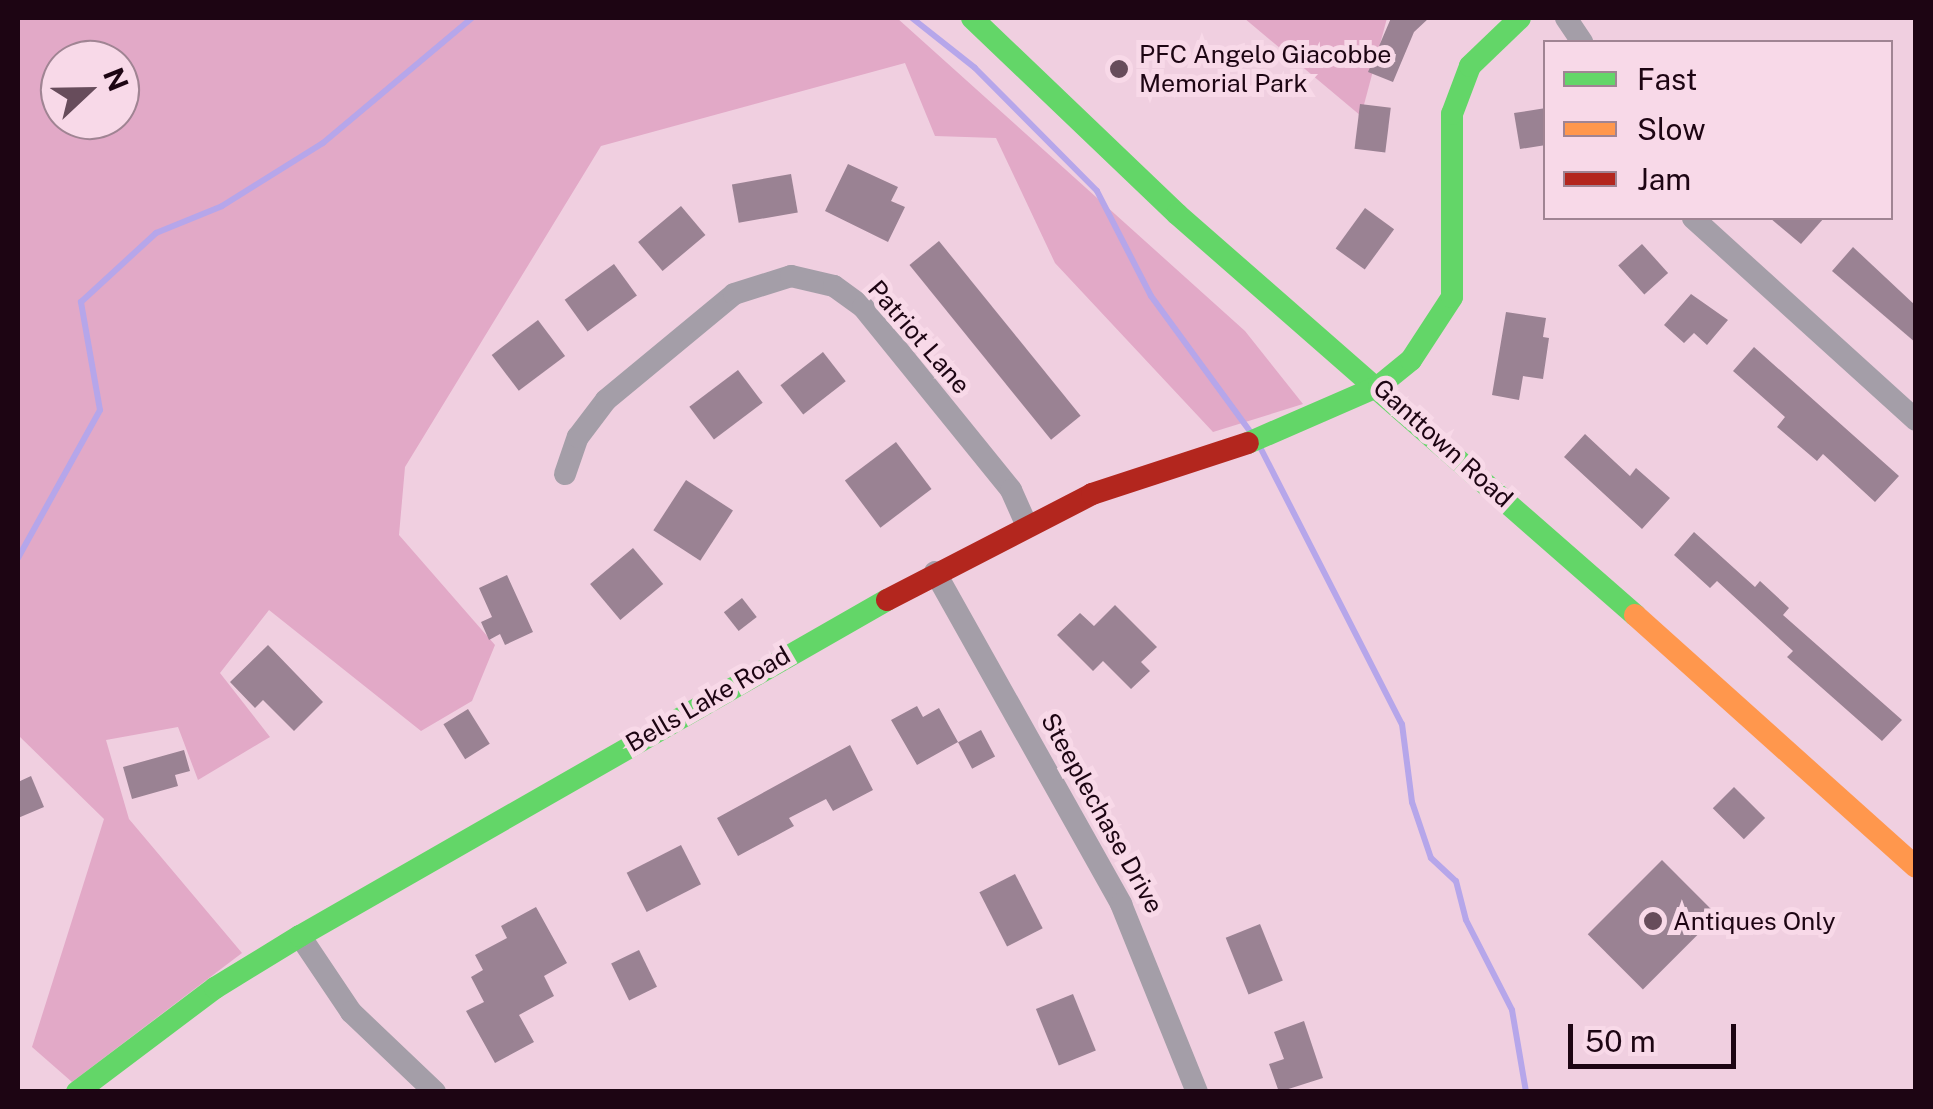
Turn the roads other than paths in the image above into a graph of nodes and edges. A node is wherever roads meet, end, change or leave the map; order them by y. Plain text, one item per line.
1 (972, 18) edge
2 (1520, 18) edge
3 (1566, 18) edge
4 (1581, 40) edge
5 (1695, 220) edge
6 (1379, 386) junction
7 (1916, 420) edge
8 (565, 474) dead end
9 (1026, 522) junction
10 (936, 572) junction
11 (1916, 867) edge
12 (300, 936) junction
13 (76, 1092) edge
14 (435, 1092) edge
15 (1197, 1092) edge

1 - 6 street, Ganttown Road
2 - 6 street, Bells Lake Road
3 - 4 street
5 - 7 street
6 - 9 street, Bells Lake Road
6 - 11 street, Ganttown Road
8 - 9 street, Patriot Lane
9 - 10 street, Bells Lake Road
10 - 12 street, Bells Lake Road
10 - 15 street, Steeplechase Drive
12 - 13 street, Bells Lake Road
12 - 14 street

